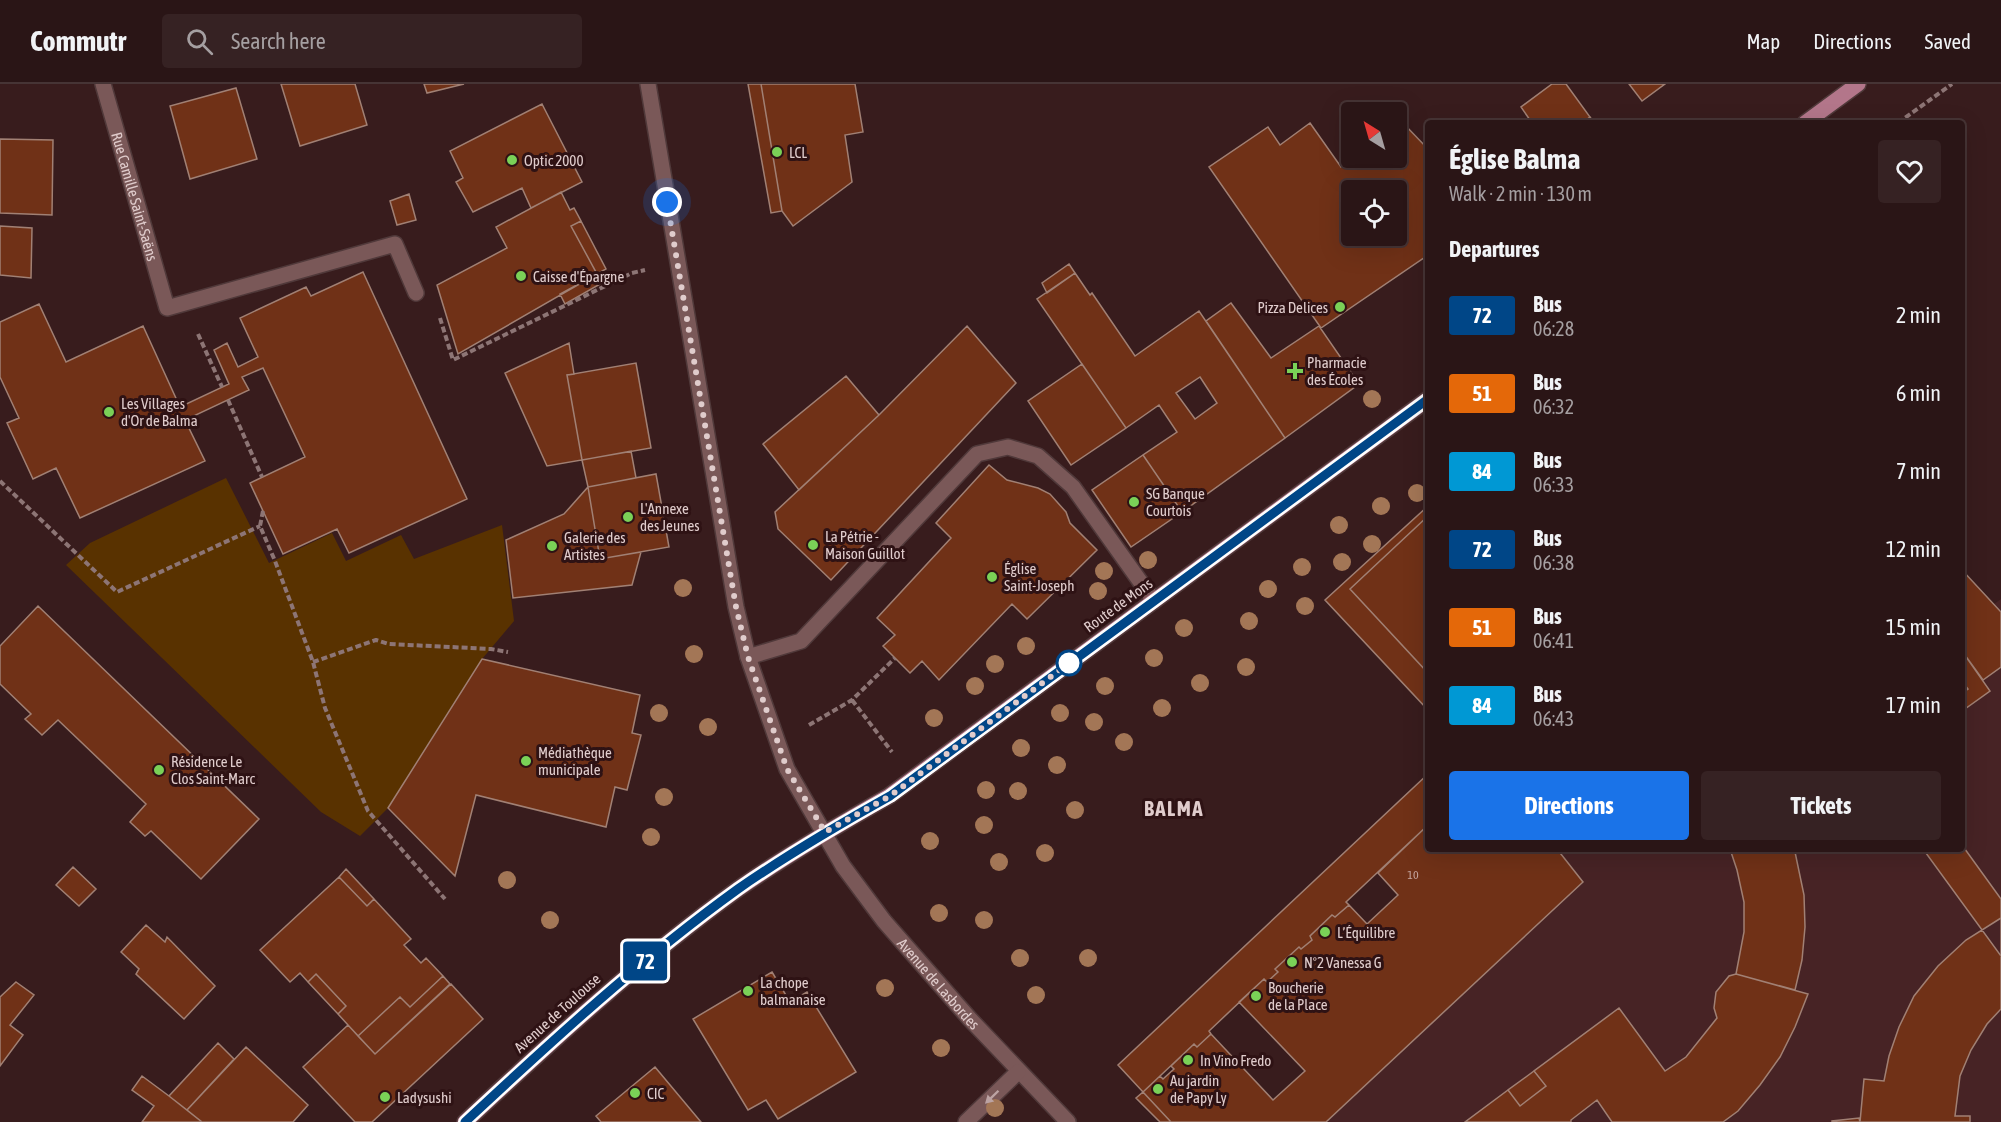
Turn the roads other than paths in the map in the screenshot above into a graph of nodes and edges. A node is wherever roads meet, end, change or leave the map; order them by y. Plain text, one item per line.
1 (103, 84) edge
2 (648, 84) edge
3 (1858, 84) edge
4 (1809, 120) edge
5 (416, 293) road end
6 (1425, 401) edge
7 (1154, 601) junction
8 (748, 657) junction
9 (825, 832) junction
10 (1018, 1072) junction
11 (465, 1122) edge
12 (966, 1122) edge
13 (1068, 1122) edge

1 - 5 street, Rue Camille Saint-Saëns
2 - 8 street, Avenue de Lasbordes
3 - 4 main road
6 - 7 main road, Route de Mons
7 - 8 street
7 - 9 main road, Route de Mons
8 - 9 street, Avenue de Lasbordes
9 - 10 street, Avenue de Lasbordes
9 - 11 main road, Avenue de Toulouse
10 -> 12 street
10 - 13 street, Avenue de Lasbordes

